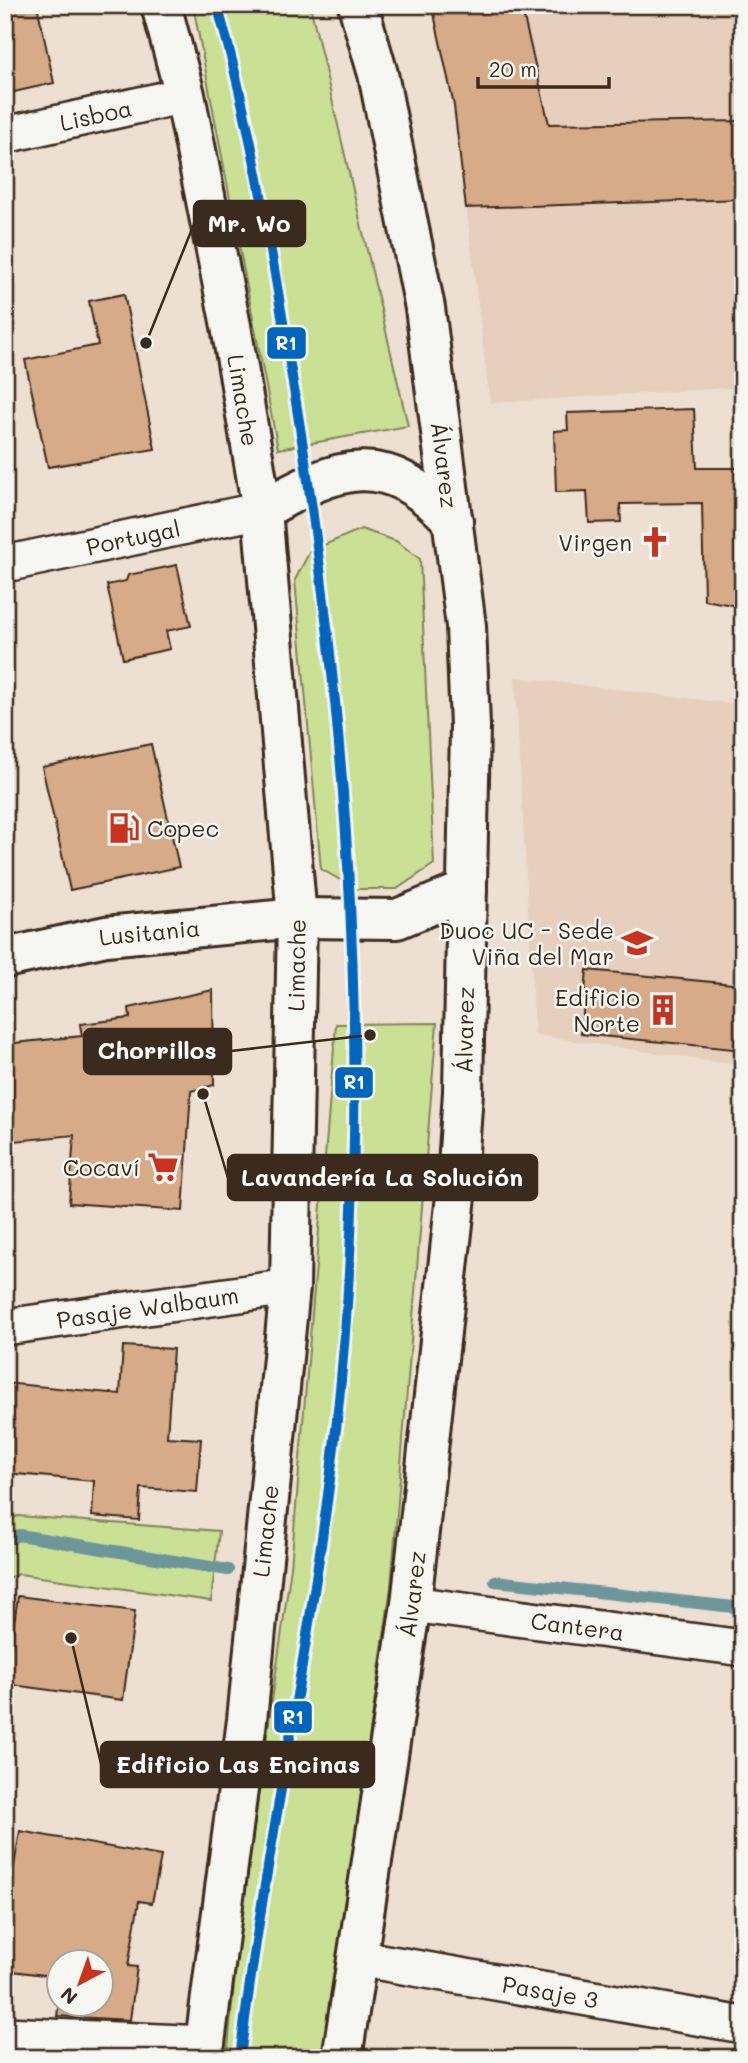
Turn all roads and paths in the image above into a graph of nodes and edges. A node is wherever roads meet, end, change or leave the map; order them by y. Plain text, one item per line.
1 (161, 5) edge
2 (358, 5) edge
3 (185, 95) junction
4 (5, 135) edge
5 (262, 510) junction
6 (453, 521) junction
7 (5, 564) edge
8 (467, 890) junction
9 (297, 918) junction
10 (5, 958) edge
11 (290, 1287) junction
12 (5, 1327) edge
13 (411, 1604) junction
14 (743, 1648) edge
15 (357, 1958) junction
16 (743, 2025) edge
17 (5, 2035) edge
18 (204, 2051) edge
19 (342, 2058) edge

1 - 3 main road, Limache
2 - 6 main road, Álvarez
3 - 4 street, Lisboa
3 - 5 main road, Limache
5 - 6 main road
5 - 7 street, Portugal
5 - 9 main road, Limache
6 - 8 main road, Álvarez
8 - 9 main road, Lusitania
8 - 13 main road, Álvarez
9 - 10 main road, Lusitania
9 - 11 main road, Limache
11 - 12 street, Pasaje Walbaum
11 - 18 main road, Limache
13 - 14 street, Cantera
13 - 15 main road, Álvarez
15 - 16 street, Pasaje 3
15 - 19 main road, Álvarez
17 - 18 street

